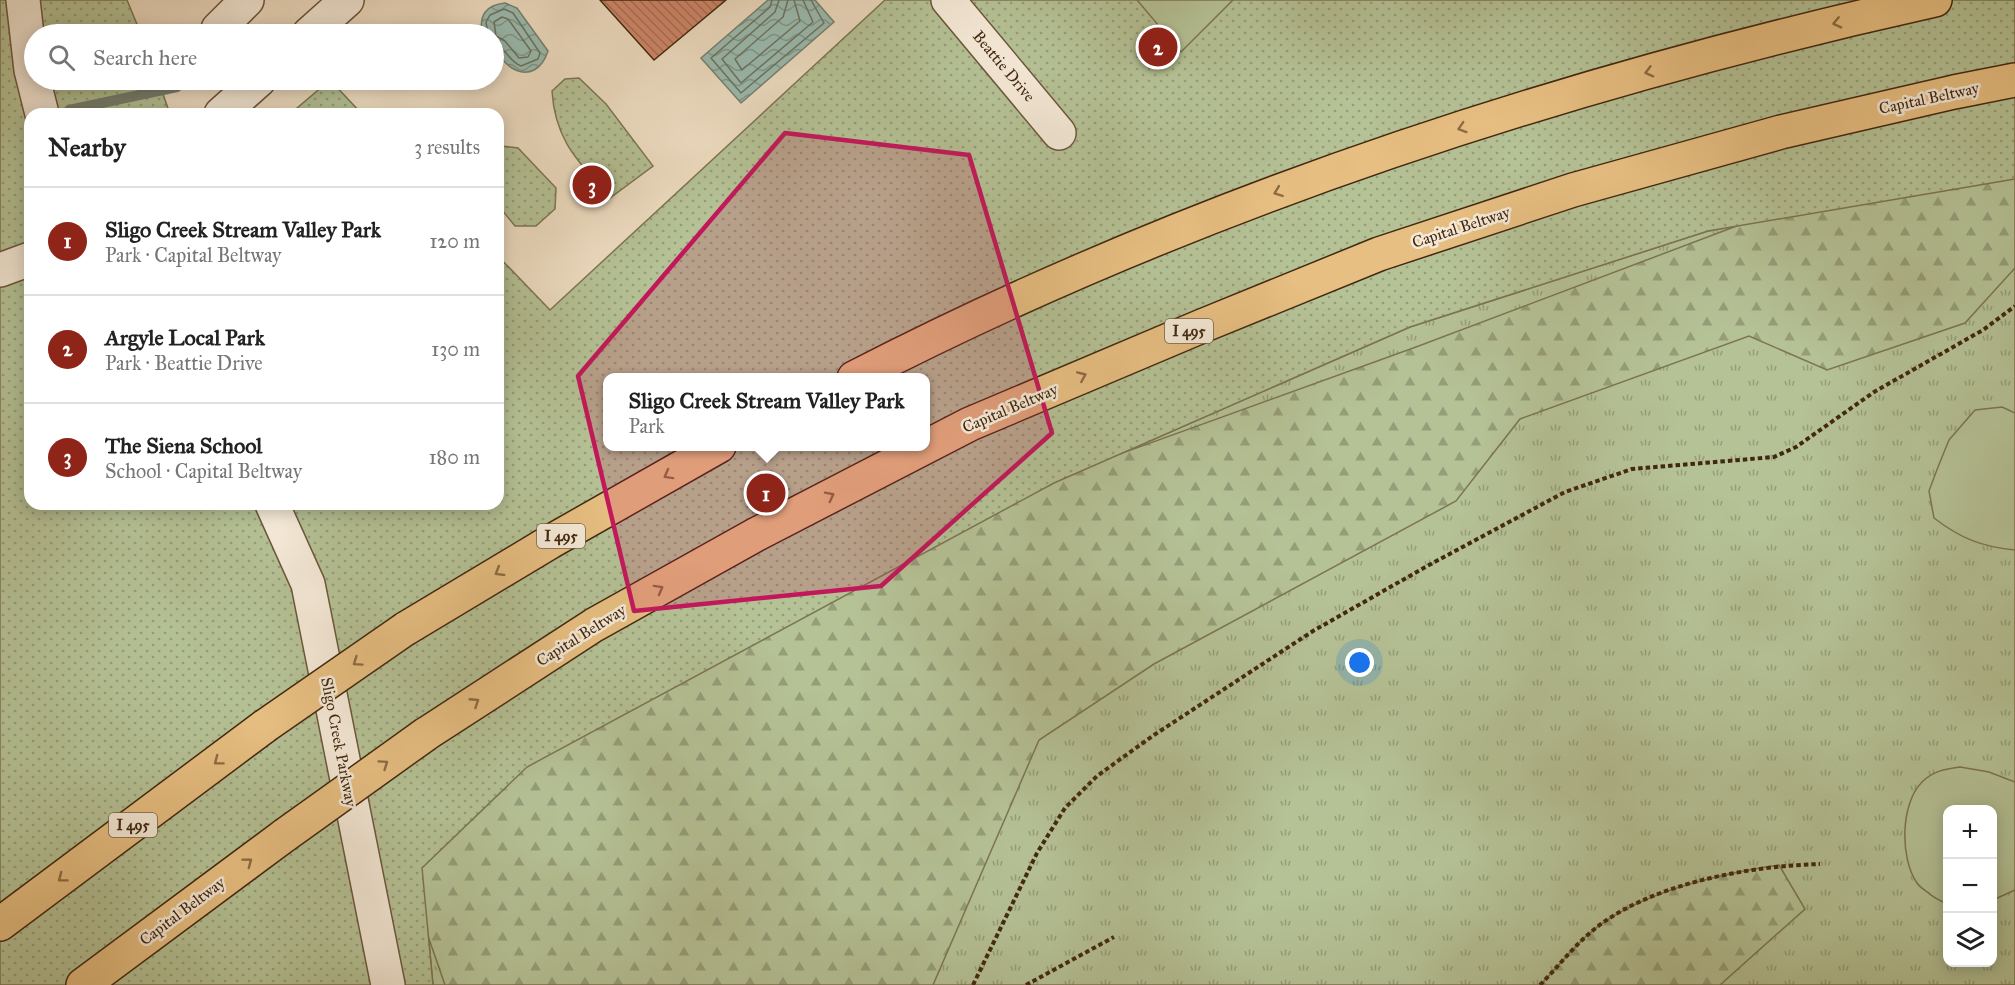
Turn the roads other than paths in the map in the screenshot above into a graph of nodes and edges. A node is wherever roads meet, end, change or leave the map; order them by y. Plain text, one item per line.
1 (23, 0) edge
2 (247, 0) edge
3 (347, 0) edge
4 (948, 0) edge
5 (1935, 0) edge
6 (26, 24) edge
7 (223, 24) edge
8 (320, 24) edge
9 (2015, 80) edge
10 (36, 90) edge
11 (248, 90) edge
12 (40, 108) edge
13 (228, 108) edge
14 (1059, 133) dead end
15 (24, 261) edge
16 (0, 270) edge
17 (864, 373) edge
18 (930, 445) edge
19 (712, 451) edge
20 (918, 451) edge
21 (275, 510) edge
22 (0, 924) edge
23 (83, 985) edge
24 (388, 985) edge

1 - 6 street
2 - 7 street
3 - 8 street
4 - 14 street, Beattie Drive
5 -> 17 highway
18 -> 9 highway, Capital Beltway / I 495, bridge
10 - 12 street
11 - 13 street
15 - 16 street
19 -> 22 highway, I 495, bridge
23 -> 20 highway, Capital Beltway / I 495, bridge
21 - 24 street, Sligo Creek Parkway

